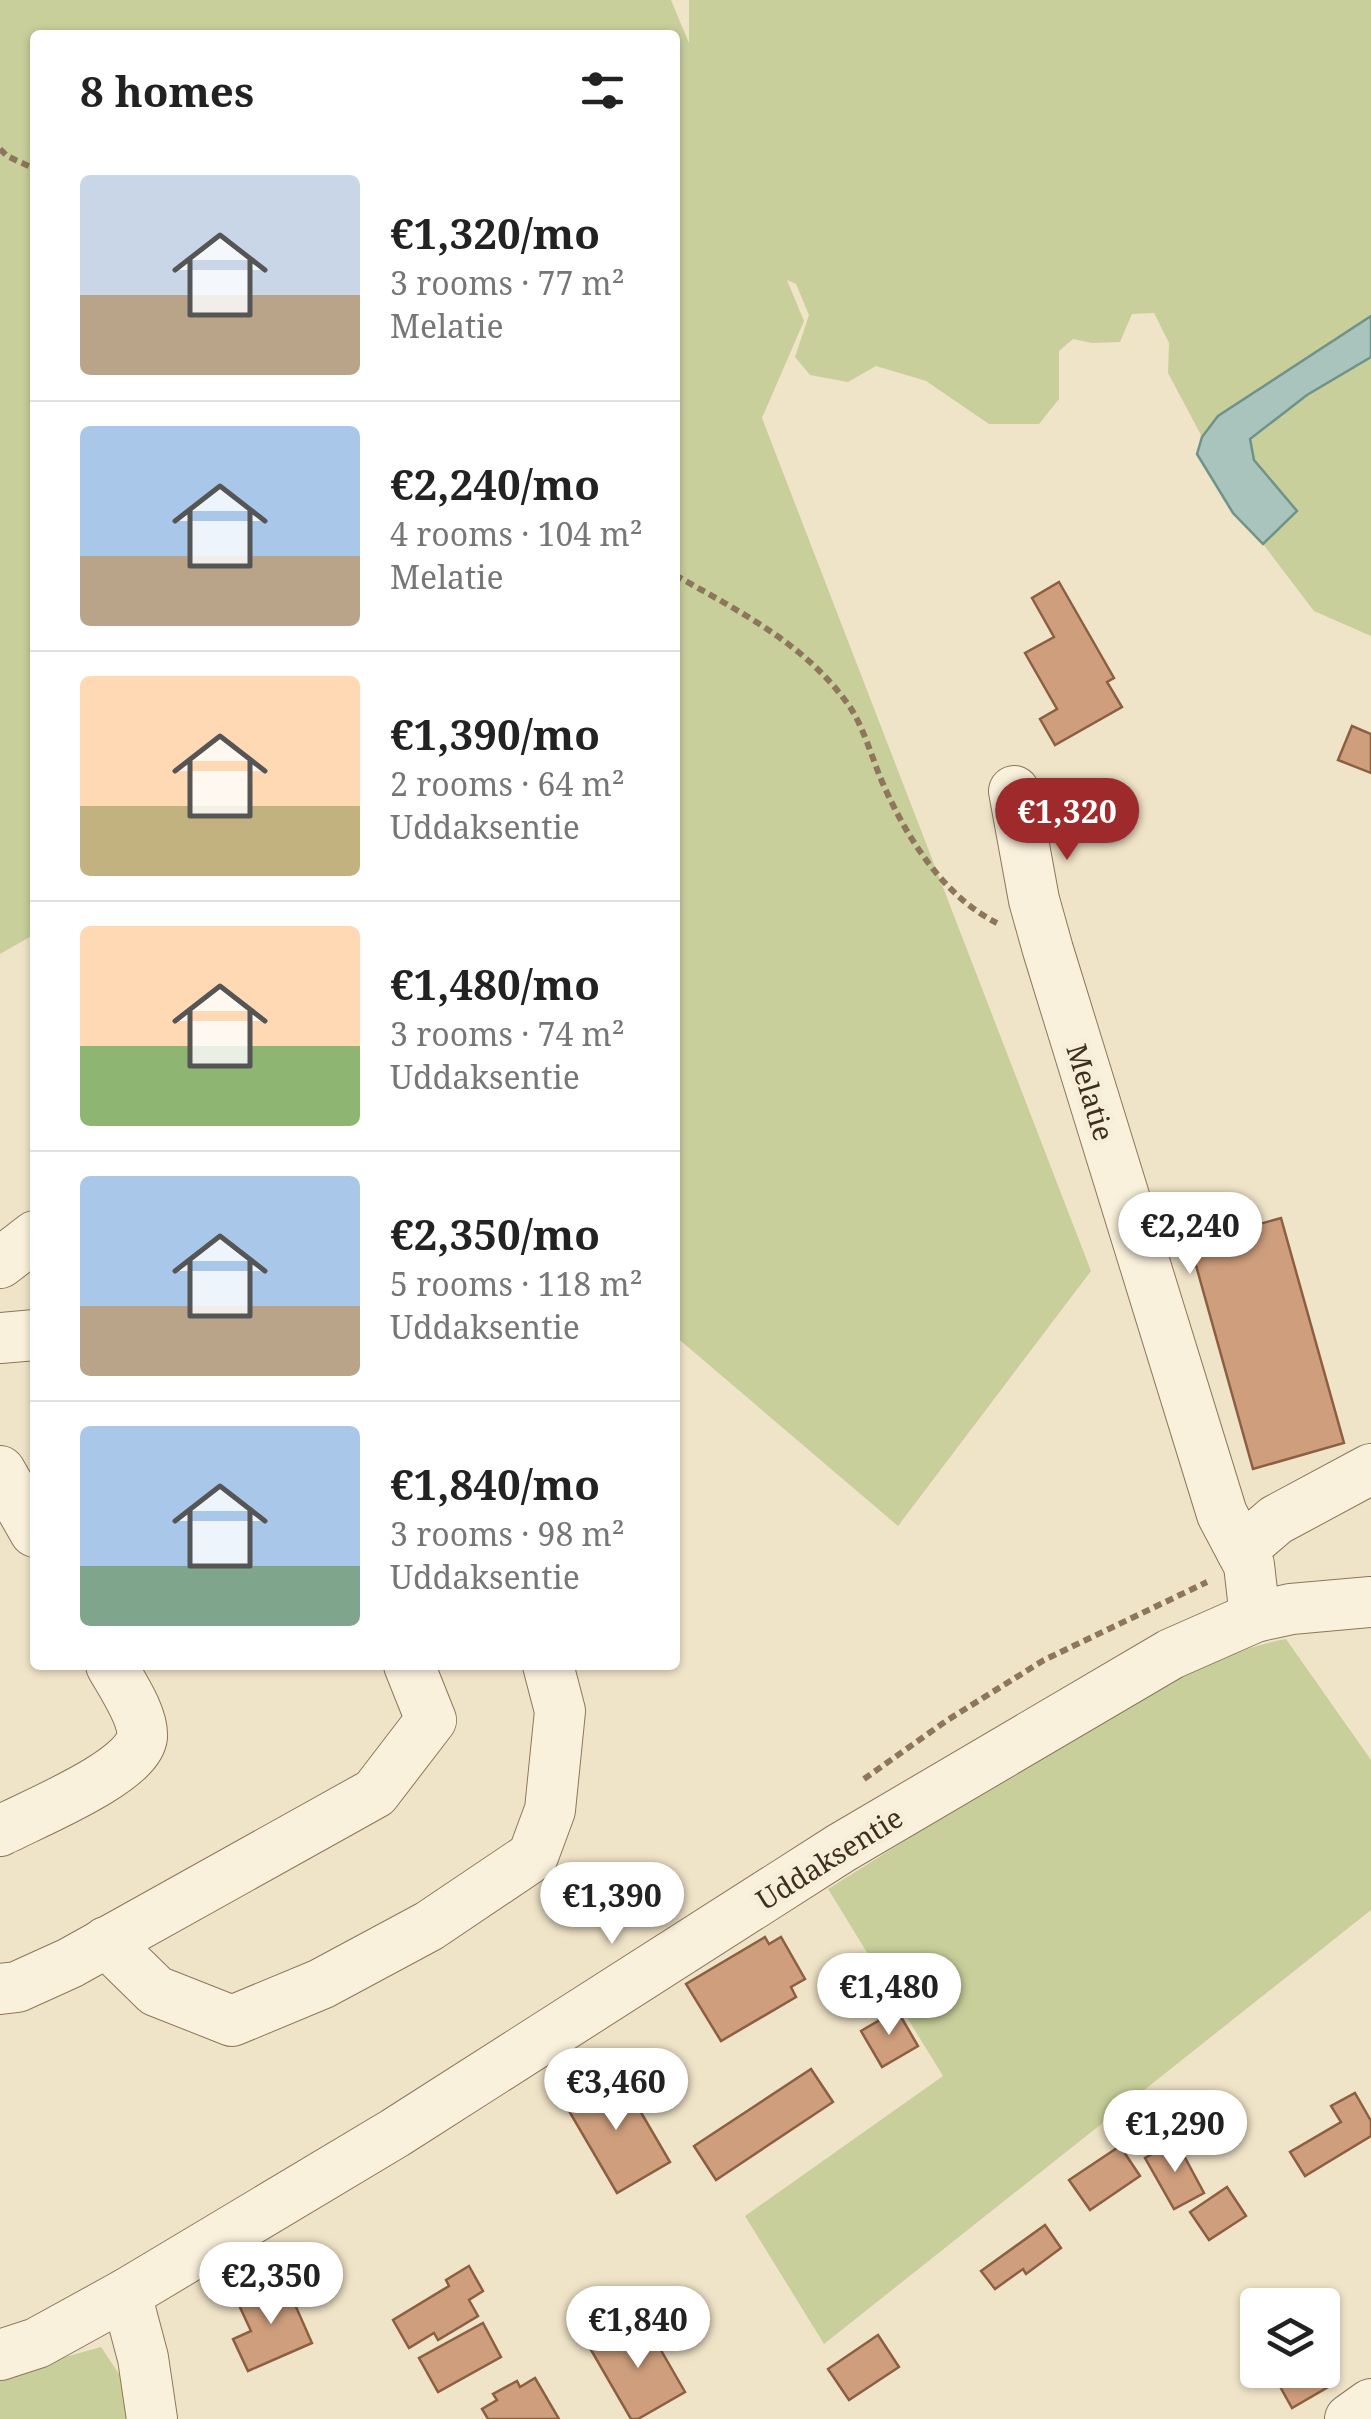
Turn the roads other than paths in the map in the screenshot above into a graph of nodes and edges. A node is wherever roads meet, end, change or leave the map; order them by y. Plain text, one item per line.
1 (1014, 791) dead end
2 (30, 1240) edge
3 (0, 1263) edge
4 (30, 1335) edge
5 (0, 1338) edge
6 (1371, 1469) edge
7 (0, 1471) edge
8 (30, 1523) edge
9 (1241, 1550) junction
10 (1371, 1602) edge
11 (1254, 1617) junction
12 (113, 1670) edge
13 (410, 1670) edge
14 (549, 1670) edge
15 (0, 1831) edge
16 (106, 1942) junction
17 (0, 1989) edge
18 (126, 2294) junction
19 (0, 2355) edge
20 (1371, 2404) edge
21 (152, 2419) edge
22 (1350, 2419) edge

1 - 9 street, Melatie
2 - 3 street
4 - 5 street
6 - 9 street
7 - 8 street
9 - 11 street, Melatie
10 - 11 street, Uddaksentie
11 - 18 street, Uddaksentie
12 - 15 street
13 - 16 street
14 - 16 street
16 - 17 street
18 - 19 street, Uddaksentie
18 - 21 street
20 - 22 street

